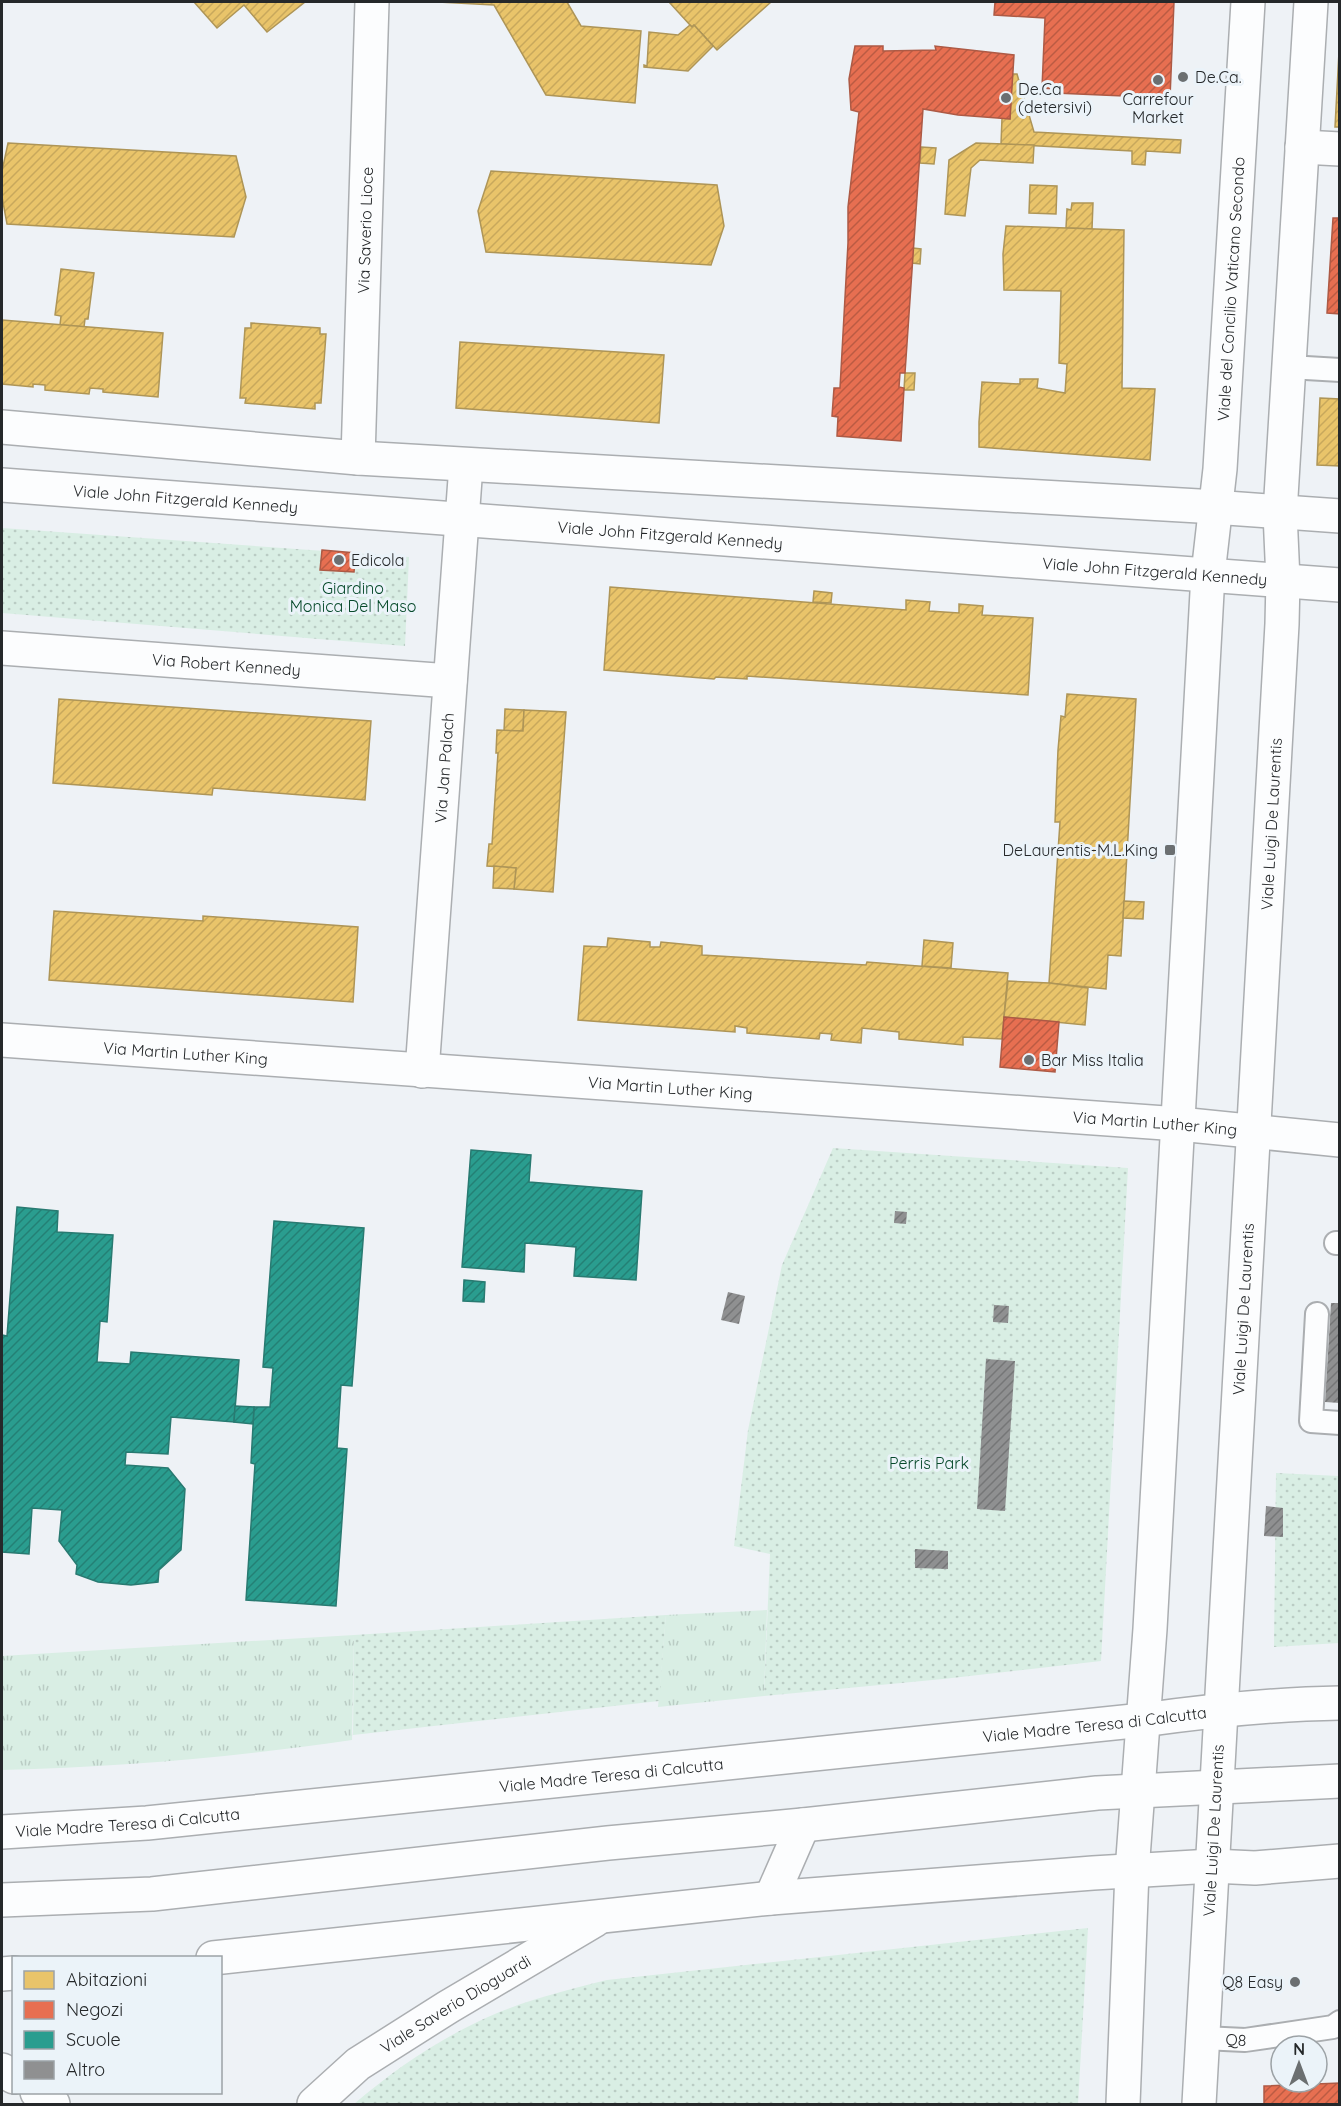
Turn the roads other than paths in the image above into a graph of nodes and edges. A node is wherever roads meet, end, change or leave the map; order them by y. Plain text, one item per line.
1 (372, 2) edge
2 (1248, 2) edge
3 (1311, 2) edge
4 (1302, 147) junction
5 (1340, 149) edge
6 (1289, 367) junction
7 (1340, 370) edge
8 (2, 427) edge
9 (358, 458) junction
10 (466, 465) junction
11 (2, 485) edge
12 (1216, 508) junction
13 (1280, 513) junction
14 (1340, 516) edge
15 (462, 519) junction
16 (1208, 574) junction
17 (1283, 580) junction
18 (1340, 585) edge
19 (2, 648) edge
20 (450, 681) junction
21 (2, 1040) edge
22 (422, 1071) junction
23 (1179, 1124) junction
24 (1254, 1131) junction
25 (1340, 1140) edge
26 (1317, 1314) dead end
27 (1340, 1423) edge
28 (1340, 1702) edge
29 (1221, 1709) junction
30 (1143, 1720) junction
31 (1340, 1781) edge
32 (1215, 1787) junction
33 (1138, 1790) junction
34 (803, 1825) junction
35 (2, 1832) edge
36 (1340, 1860) edge
37 (1212, 1866) junction
38 (1132, 1871) junction
39 (771, 1898) junction
40 (2, 1900) edge
41 (604, 1914) junction
42 (222, 1957) edge
43 (1340, 2022) edge
44 (1203, 2038) junction
45 (40, 2094) edge
46 (53, 2104) edge
47 (314, 2104) edge
48 (1123, 2104) edge
49 (1200, 2104) edge

1 - 9 street, Via Saverio Lioce
2 - 12 street, Viale del Concilio Vaticano Secondo
3 - 4 street
4 - 5 street
4 - 6 street
6 - 7 lane
6 - 13 street
8 - 9 street
9 - 10 street
10 - 12 street
10 - 15 street, Via Jan Palach
11 - 15 street, Viale John Fitzgerald Kennedy
12 - 13 street
12 - 16 street, Viale del Concilio Vaticano Secondo
13 - 14 street
13 - 17 street, Viale Luigi De Laurentis
15 - 16 street, Viale John Fitzgerald Kennedy
15 - 20 street, Via Jan Palach
16 - 17 street, Viale John Fitzgerald Kennedy
16 - 23 street
17 - 18 street, Viale John Fitzgerald Kennedy
17 - 24 street, Viale Luigi De Laurentis
19 - 20 street, Via Robert Kennedy
20 - 22 street, Via Jan Palach
21 - 22 street, Via Martin Luther King
22 - 23 street, Via Martin Luther King
23 - 24 street, Via Martin Luther King
23 - 30 street
24 - 25 street, Via Martin Luther King
24 - 29 street, Viale Luigi De Laurentis
26 - 27 lane
28 - 29 street, Viale Madre Teresa di Calcutta
29 - 30 street, Viale Madre Teresa di Calcutta
29 - 32 street, Viale Luigi De Laurentis
30 - 33 street
30 - 35 street, Viale Madre Teresa di Calcutta
31 - 32 street
32 - 33 street
32 - 37 street, Viale Luigi De Laurentis
33 - 34 street
33 - 38 street
34 - 39 street
34 - 40 street
36 - 37 street
37 - 38 street
37 - 44 street, Viale Luigi De Laurentis
38 - 39 street
38 - 48 street
39 - 41 street
41 - 42 street
41 - 47 street, Viale Saverio Dioguardi
43 - 44 lane, Q8
44 - 49 street, Viale Luigi De Laurentis
45 - 46 street

